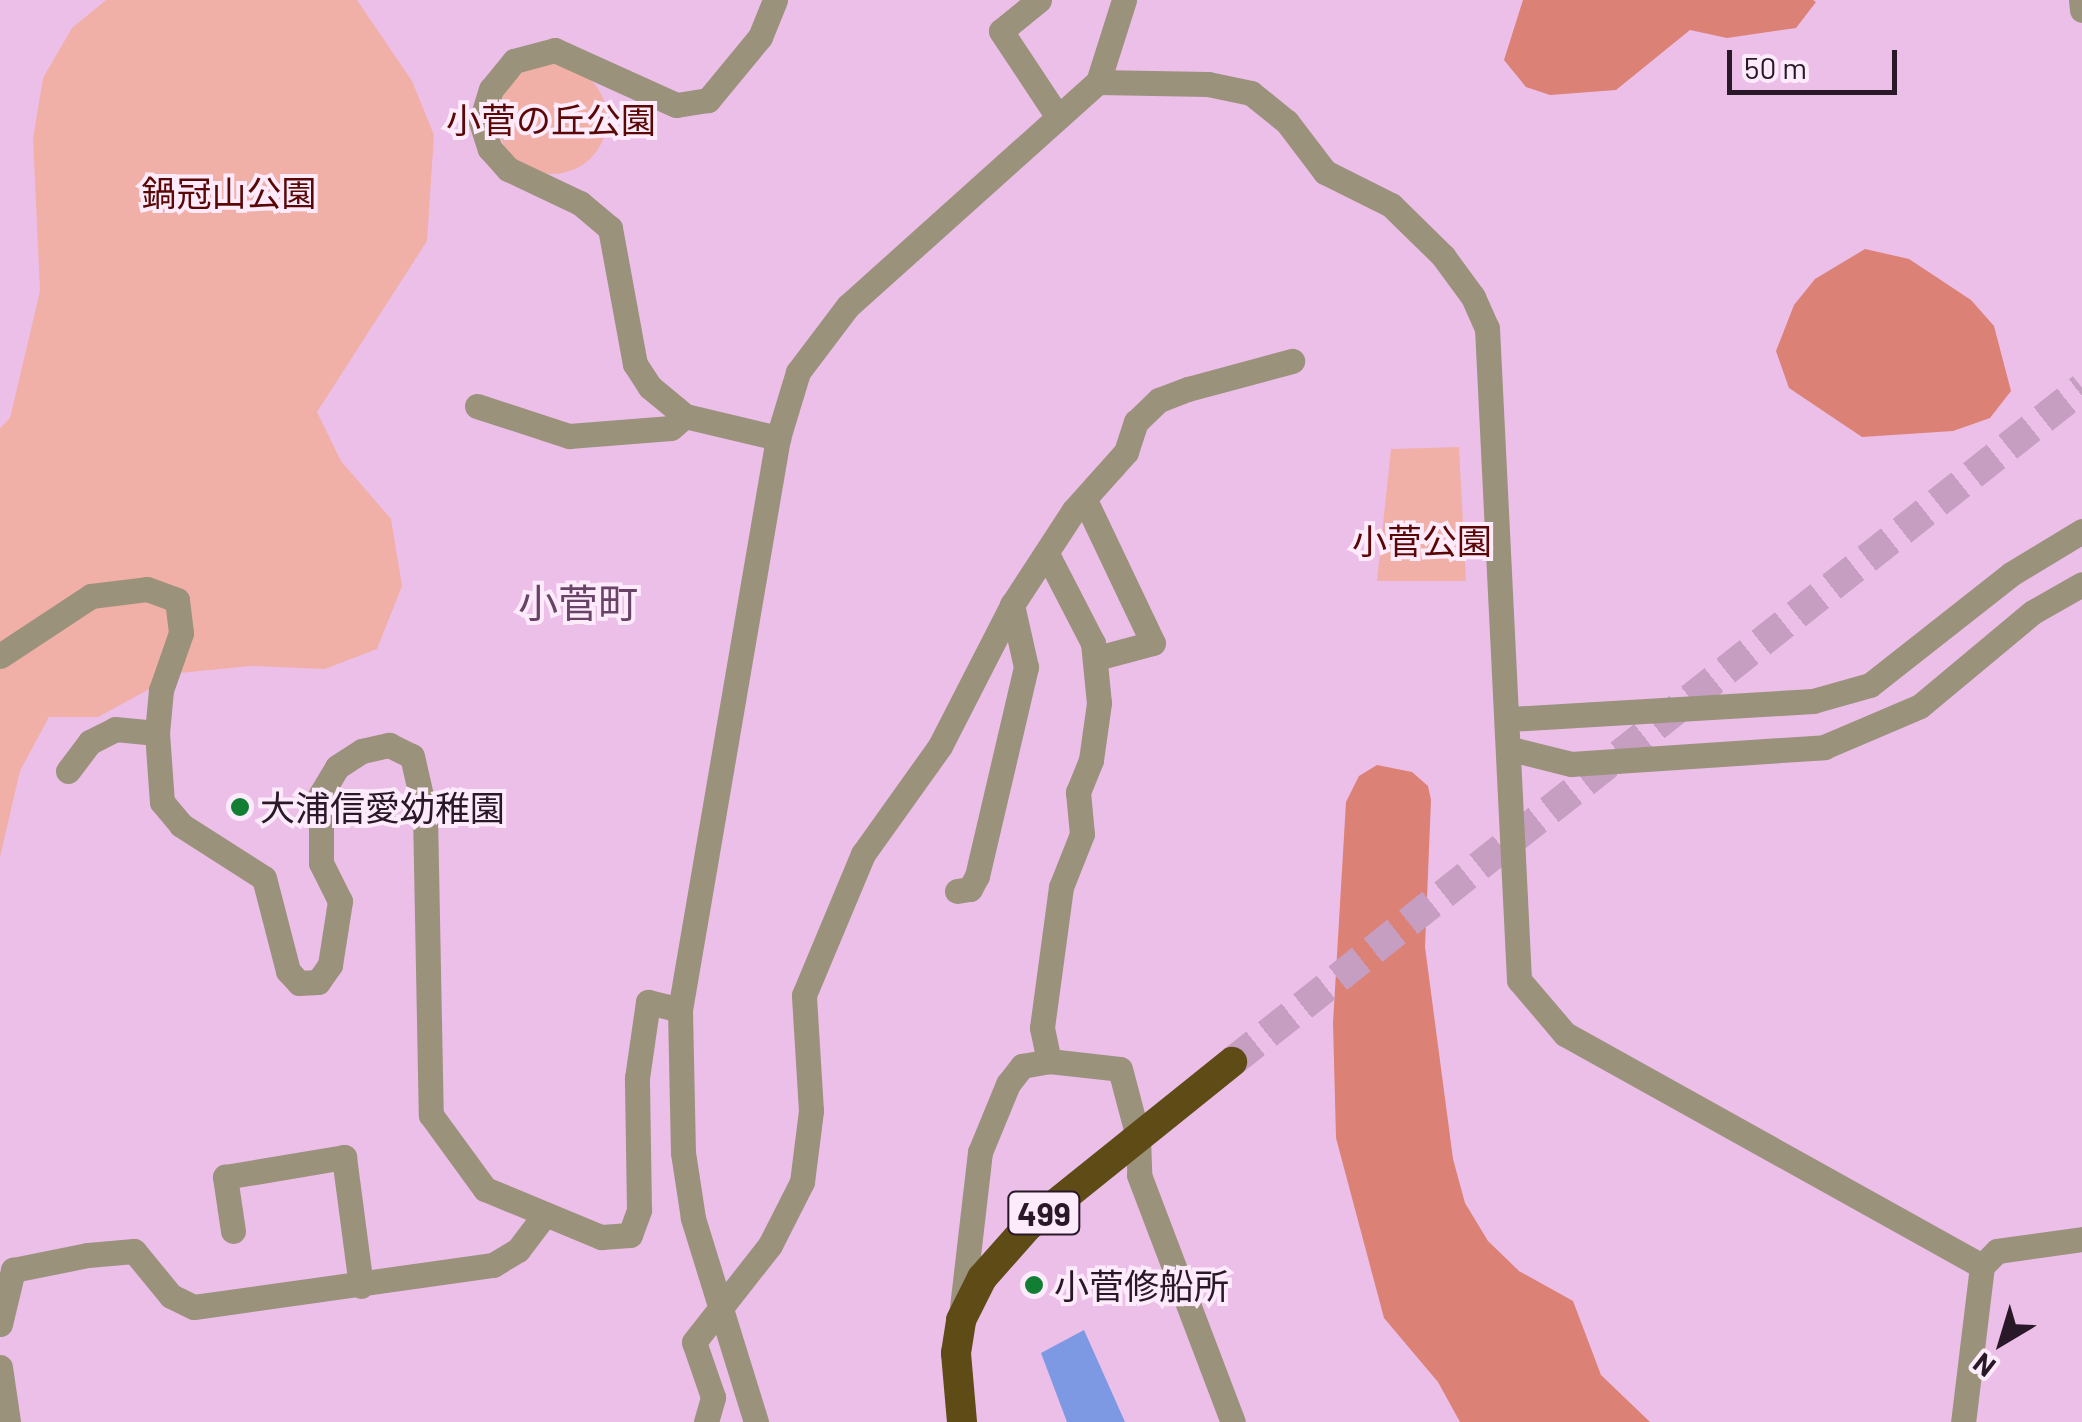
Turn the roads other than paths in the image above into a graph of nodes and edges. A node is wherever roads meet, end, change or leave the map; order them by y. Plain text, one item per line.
1 (775, 0) edge
2 (1039, 0) edge
3 (1124, 0) edge
4 (2081, 0) edge
5 (2082, 10) edge
6 (1098, 82) junction
7 (1058, 117) junction
8 (1292, 360) dead end
9 (477, 406) dead end
10 (686, 416) junction
11 (778, 438) junction
12 (1084, 500) junction
13 (2082, 531) edge
14 (1046, 554) junction
15 (2082, 584) edge
16 (1012, 605) junction
17 (0, 656) edge
18 (1098, 658) junction
19 (1510, 720) junction
20 (158, 733) junction
21 (1511, 749) junction
22 (68, 771) dead end
23 (957, 891) dead end
24 (680, 1010) junction
25 (1049, 1060) junction
26 (1232, 1062) tunnel mouth
27 (1138, 1137) junction
28 (543, 1217) junction
29 (233, 1231) dead end
30 (2082, 1239) edge
31 (1982, 1266) junction
32 (361, 1286) junction
33 (720, 1310) junction
34 (961, 1320) junction
35 (0, 1324) edge
36 (0, 1368) edge
37 (8, 1422) edge
38 (706, 1422) edge
39 (756, 1422) edge
40 (962, 1422) edge
41 (1233, 1422) edge
42 (1963, 1422) edge

1 - 10 street
2 - 7 street
3 - 6 street
4 - 5 street
6 - 7 street
6 - 19 street
7 - 11 street
8 - 12 street
9 - 10 street
10 - 11 street
11 - 24 street
12 - 14 street
12 - 18 street
13 - 19 street
14 - 16 street
14 - 18 street
15 - 21 street
16 - 23 street
16 - 33 street
17 - 20 street
18 - 25 street
19 - 21 street
20 - 22 street
20 - 28 street
21 - 31 street
24 - 28 street
24 - 33 street
25 - 27 street
25 - 34 street
26 - 27 highway, 499
27 - 34 highway, 499
27 - 41 street
28 - 32 street
29 - 32 street
30 - 31 street
31 - 42 street
32 - 35 street
33 - 38 street
33 - 39 street
34 - 40 highway, 499
36 - 37 street

